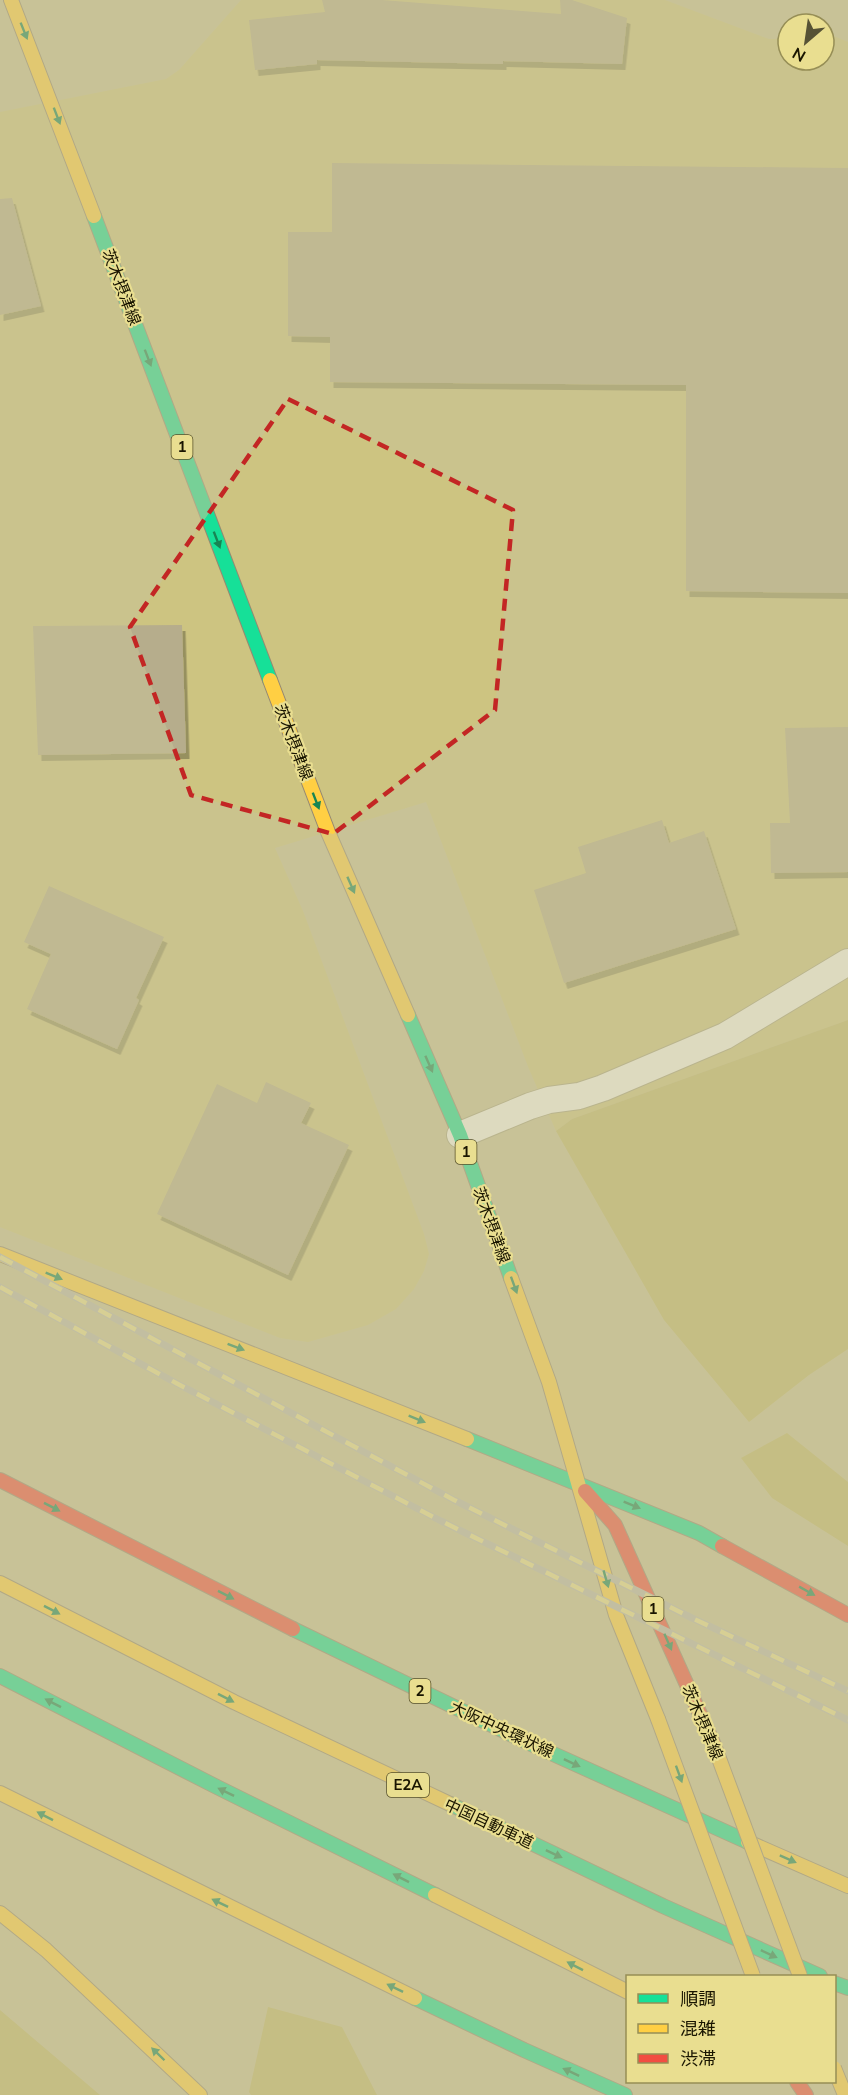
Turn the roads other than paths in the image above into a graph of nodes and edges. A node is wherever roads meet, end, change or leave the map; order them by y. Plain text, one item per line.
1 (11, 0) edge
2 (848, 962) edge
3 (460, 1135) junction
4 (0, 1254) edge
5 (0, 1480) edge
6 (578, 1483) junction
7 (0, 1583) edge
8 (848, 1614) edge
9 (0, 1677) edge
10 (0, 1793) edge
11 (848, 1886) edge
12 (0, 1913) edge
13 (752, 1975) edge
14 (799, 1975) edge
15 (816, 1975) edge
16 (626, 1991) edge
17 (836, 2073) edge
18 (798, 2083) edge
19 (830, 2083) edge
20 (848, 2090) edge
21 (200, 2095) edge
22 (625, 2095) edge
23 (807, 2095) edge
24 (845, 2095) edge

1 -> 3 main road, 茨木摂津線 / 1
2 - 3 lane
3 -> 6 main road, 茨木摂津線 / 1
4 -> 6 main road
5 -> 11 main road, 大阪中央環状線 / 2
6 -> 8 main road
6 -> 13 main road, 茨木摂津線 / 1, bridge
6 -> 14 main road, 茨木摂津線 / 1, bridge
7 -> 15 main road, 中国自動車道 / E2A
16 -> 9 main road
22 -> 10 main road
21 -> 12 main road
17 - 24 main road, bridge
18 - 23 main road
19 - 20 main road

